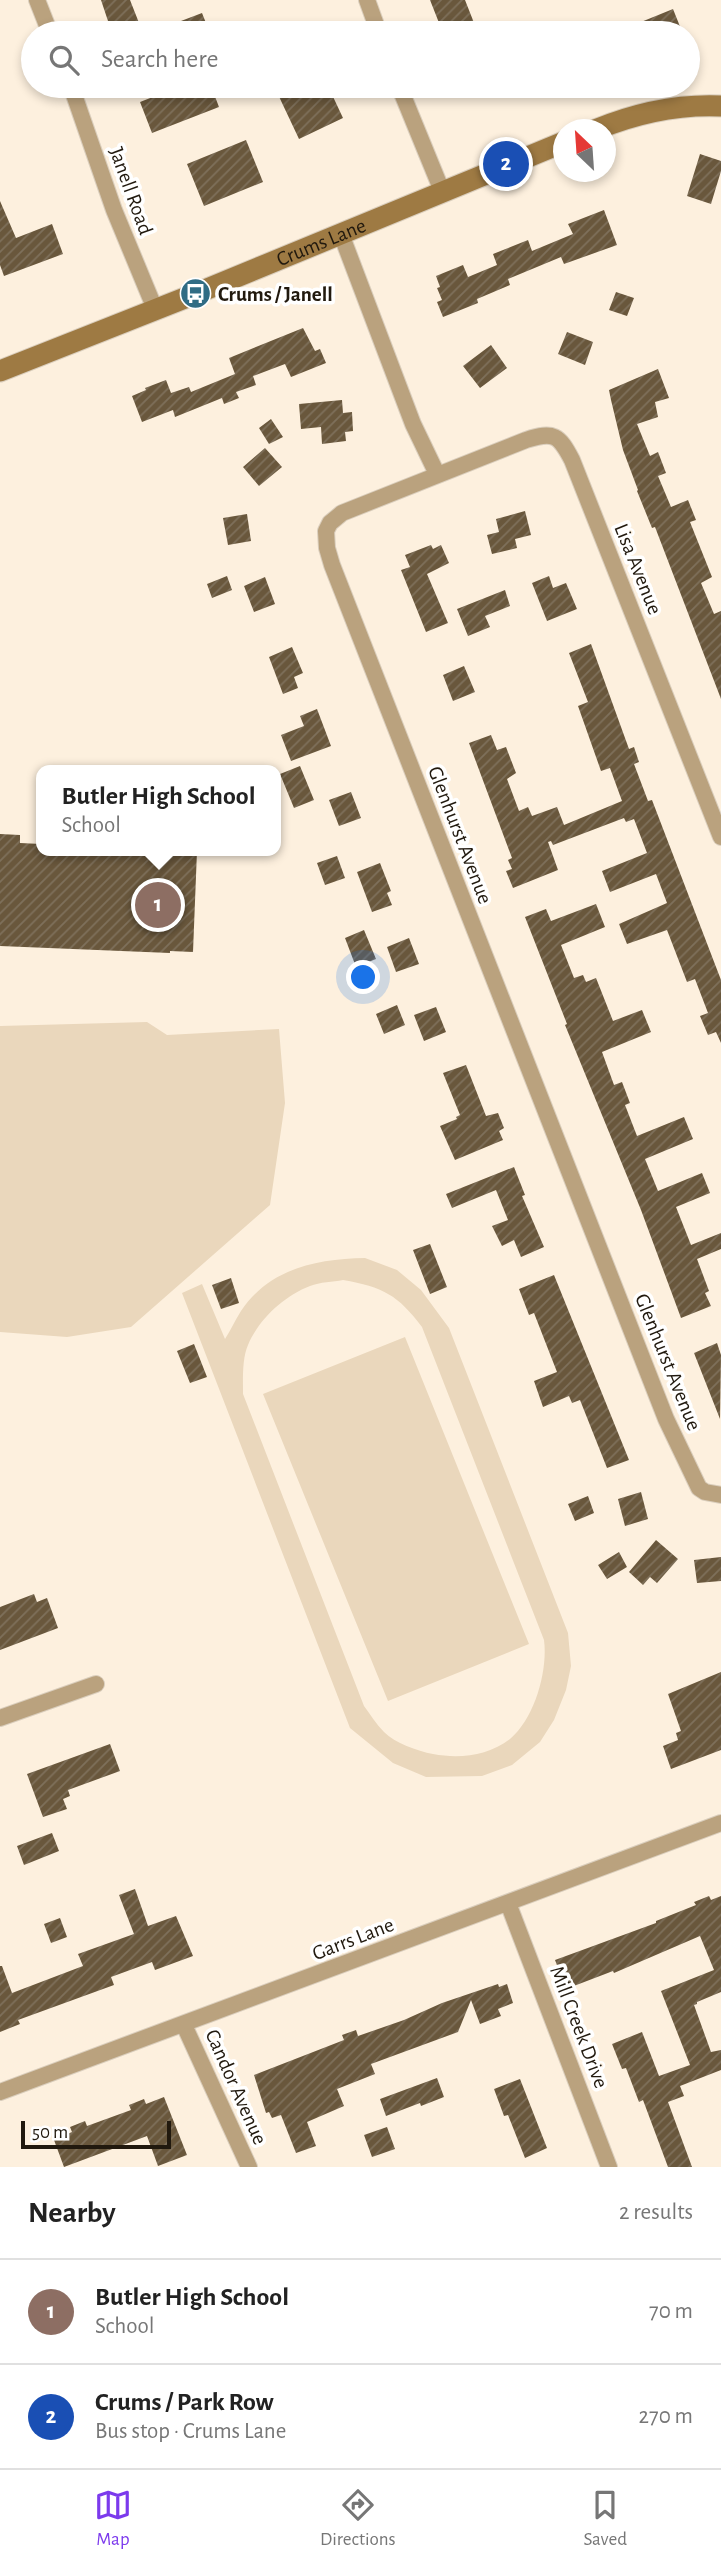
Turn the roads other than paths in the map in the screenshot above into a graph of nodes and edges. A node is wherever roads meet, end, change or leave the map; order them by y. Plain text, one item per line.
1 (37, 0) edge
2 (367, 0) edge
3 (45, 21) edge
4 (375, 21) edge
5 (75, 98) edge
6 (404, 98) edge
7 (721, 106) edge
8 (616, 123) edge
9 (553, 146) edge
10 (442, 191) junction
11 (341, 234) junction
12 (155, 309) junction
13 (0, 371) edge
14 (437, 474) junction
15 (721, 837) edge
16 (721, 1494) edge
17 (96, 1684) dead end
18 (0, 1718) edge
19 (721, 1823) edge
20 (508, 1903) junction
21 (184, 2025) junction
22 (0, 2092) edge
23 (249, 2167) edge
24 (609, 2167) edge

1 - 3 street
2 - 4 street
5 - 12 street, Janell Road
6 - 10 street
7 - 8 main road
9 - 10 main road, Crums Lane
10 - 11 main road, Crums Lane
11 - 12 main road, Crums Lane
11 - 14 street
12 - 13 main road, Crums Lane
14 - 15 street, Lisa Avenue
14 - 16 street, Glenhurst Avenue
17 - 18 street
19 - 20 street, Garrs Lane
20 - 21 street, Garrs Lane
20 - 24 street, Mill Creek Drive
21 - 22 street, Garrs Lane
21 - 23 street, Candor Avenue

